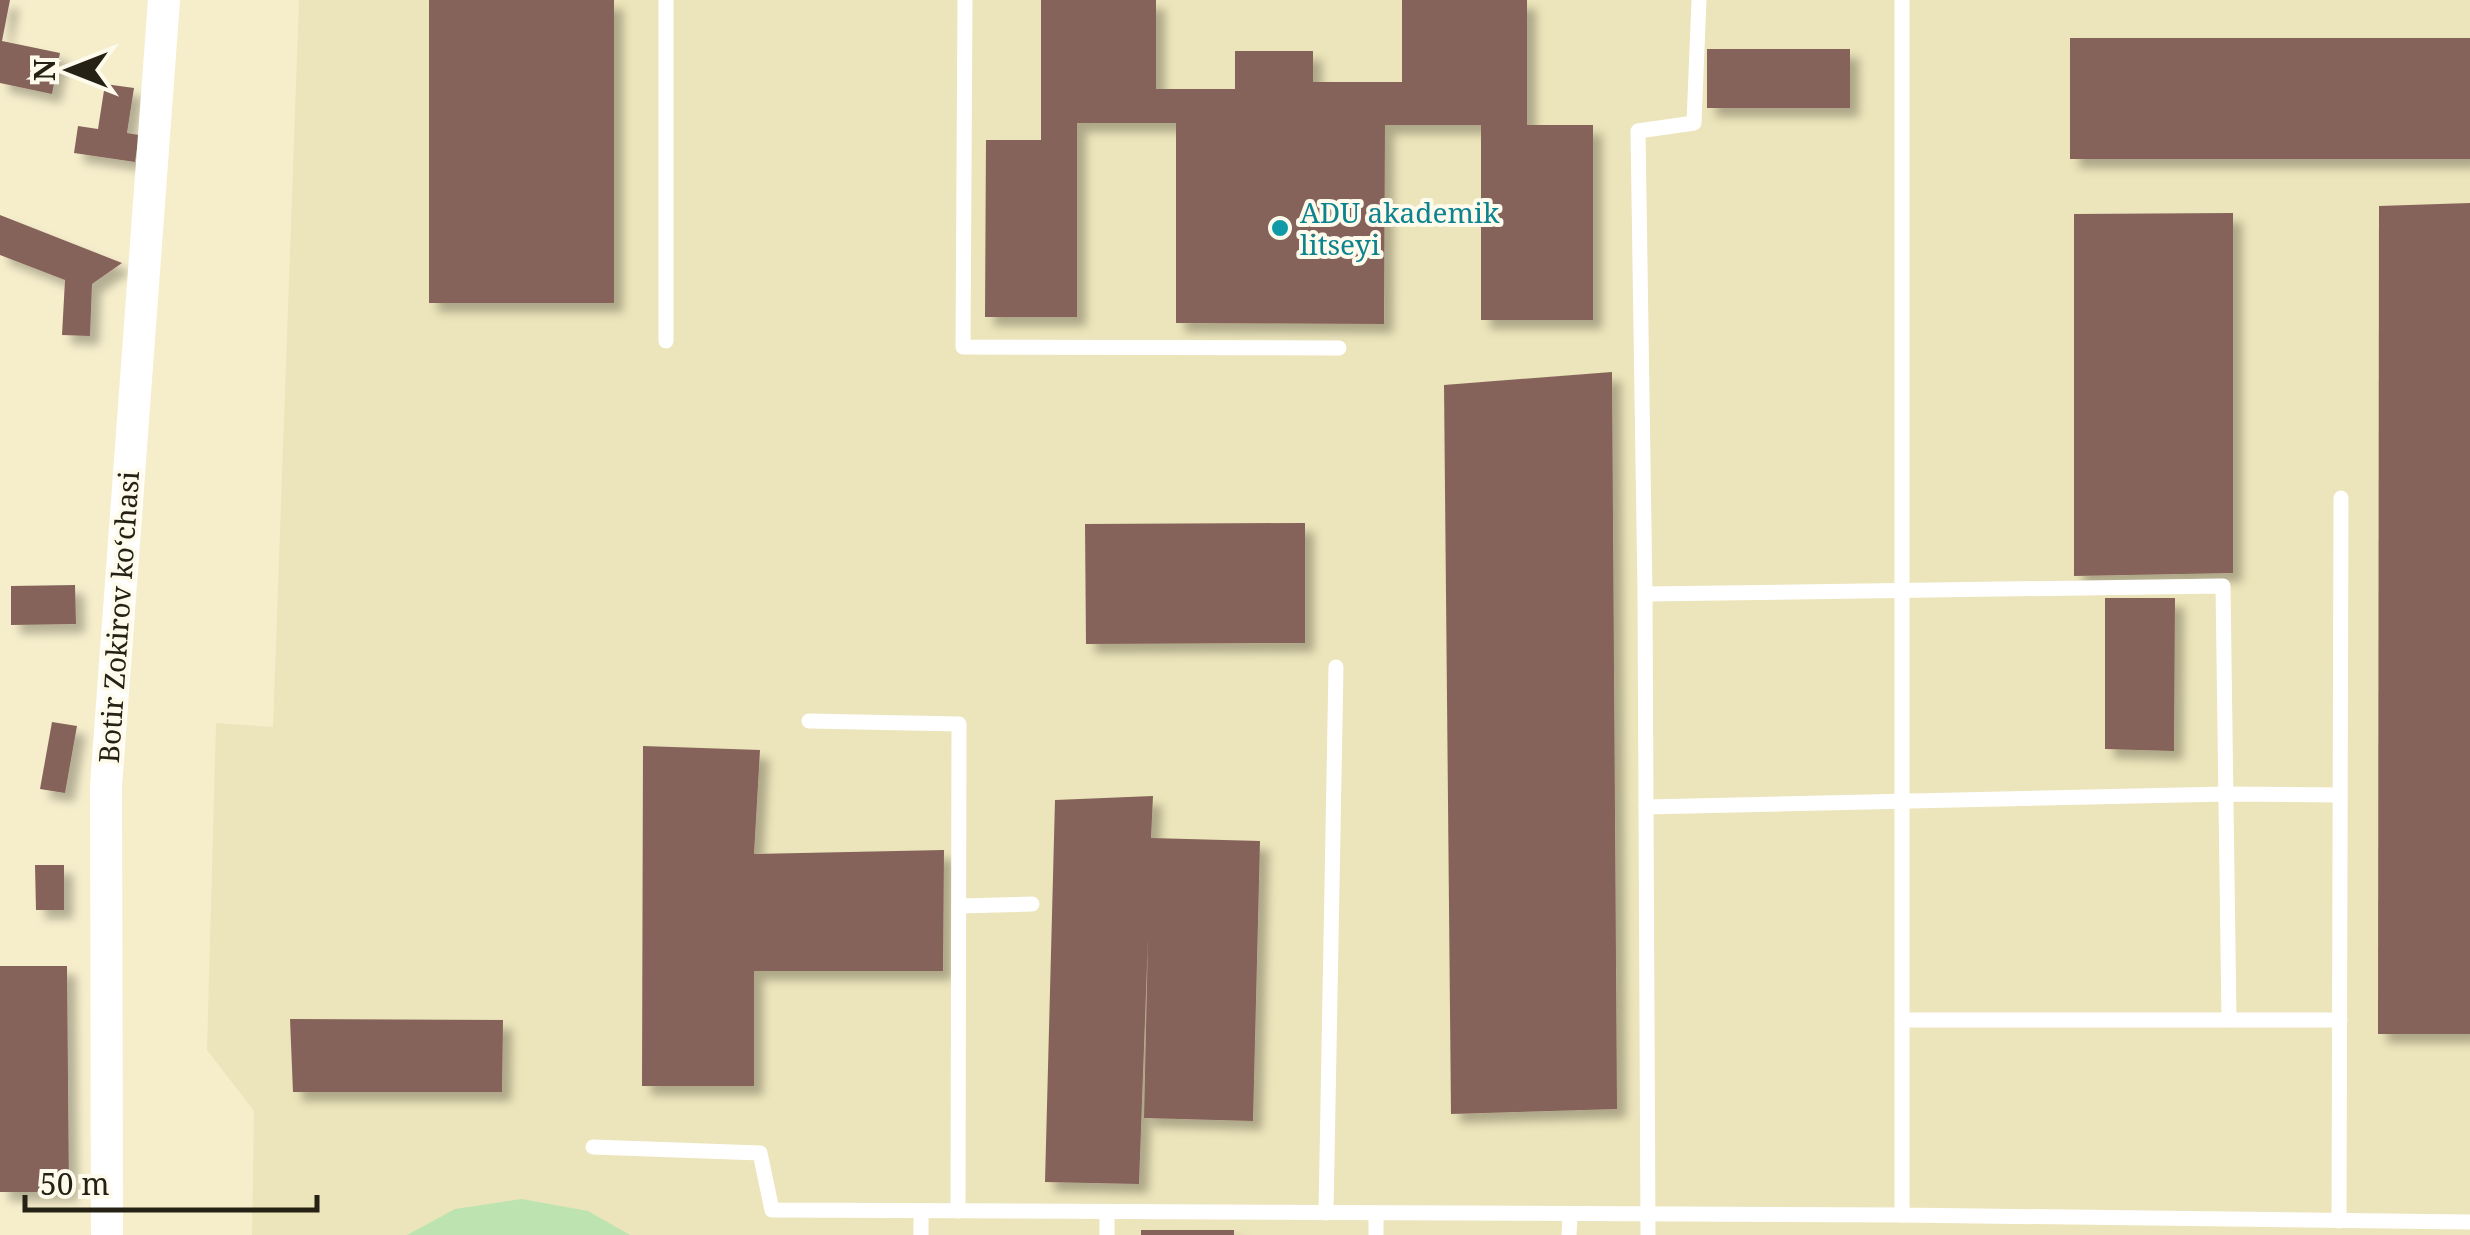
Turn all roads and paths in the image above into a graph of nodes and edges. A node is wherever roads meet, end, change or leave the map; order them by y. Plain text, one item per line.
1 (164, 0) edge
2 (666, 0) edge
3 (964, 0) edge
4 (1698, 0) edge
5 (1902, 0) edge
6 (666, 340) dead end
7 (1339, 348) dead end
8 (2341, 498) dead end
9 (1902, 589) junction
10 (1645, 594) junction
11 (1336, 668) dead end
12 (809, 722) dead end
13 (2227, 794) junction
14 (2340, 795) junction
15 (1902, 802) junction
16 (1646, 807) junction
17 (1032, 904) dead end
18 (959, 906) junction
19 (1902, 1020) junction
20 (2228, 1020) junction
21 (2340, 1020) junction
22 (593, 1147) dead end
23 (921, 1211) junction
24 (958, 1211) junction
25 (1107, 1213) junction
26 (1326, 1213) junction
27 (1376, 1213) junction
28 (1570, 1214) junction
29 (1648, 1214) junction
30 (1902, 1214) junction
31 (1969, 1216) junction
32 (2339, 1220) junction
33 (2470, 1222) edge
34 (2227, 1228) edge
35 (107, 1235) edge
36 (921, 1235) edge
37 (1107, 1235) edge
38 (1376, 1235) edge
39 (1569, 1235) edge
40 (1648, 1235) edge
41 (1969, 1235) edge

1 - 35 street, Botir Zokirov koʻchasi
2 - 6 lane
3 - 7 lane
4 - 10 lane
5 - 9 lane
8 - 14 lane
9 - 10 lane
9 - 13 lane
9 - 15 lane
10 - 16 lane
11 - 26 lane
12 - 18 lane
13 - 14 lane
13 - 15 lane
13 - 20 lane
14 - 21 lane
15 - 16 lane
15 - 19 lane
16 - 29 lane
17 - 18 lane
18 - 24 lane
19 - 20 lane
19 - 30 lane
20 - 21 lane
21 - 32 lane
22 - 23 lane
23 - 24 lane
23 - 36 lane
24 - 25 lane
25 - 26 lane
25 - 37 lane
26 - 27 lane
27 - 28 lane
27 - 38 lane
28 - 29 lane
28 - 39 lane
29 - 30 lane
29 - 40 lane
30 - 31 lane
31 - 34 lane
31 - 41 lane
32 - 33 lane
32 - 34 lane

